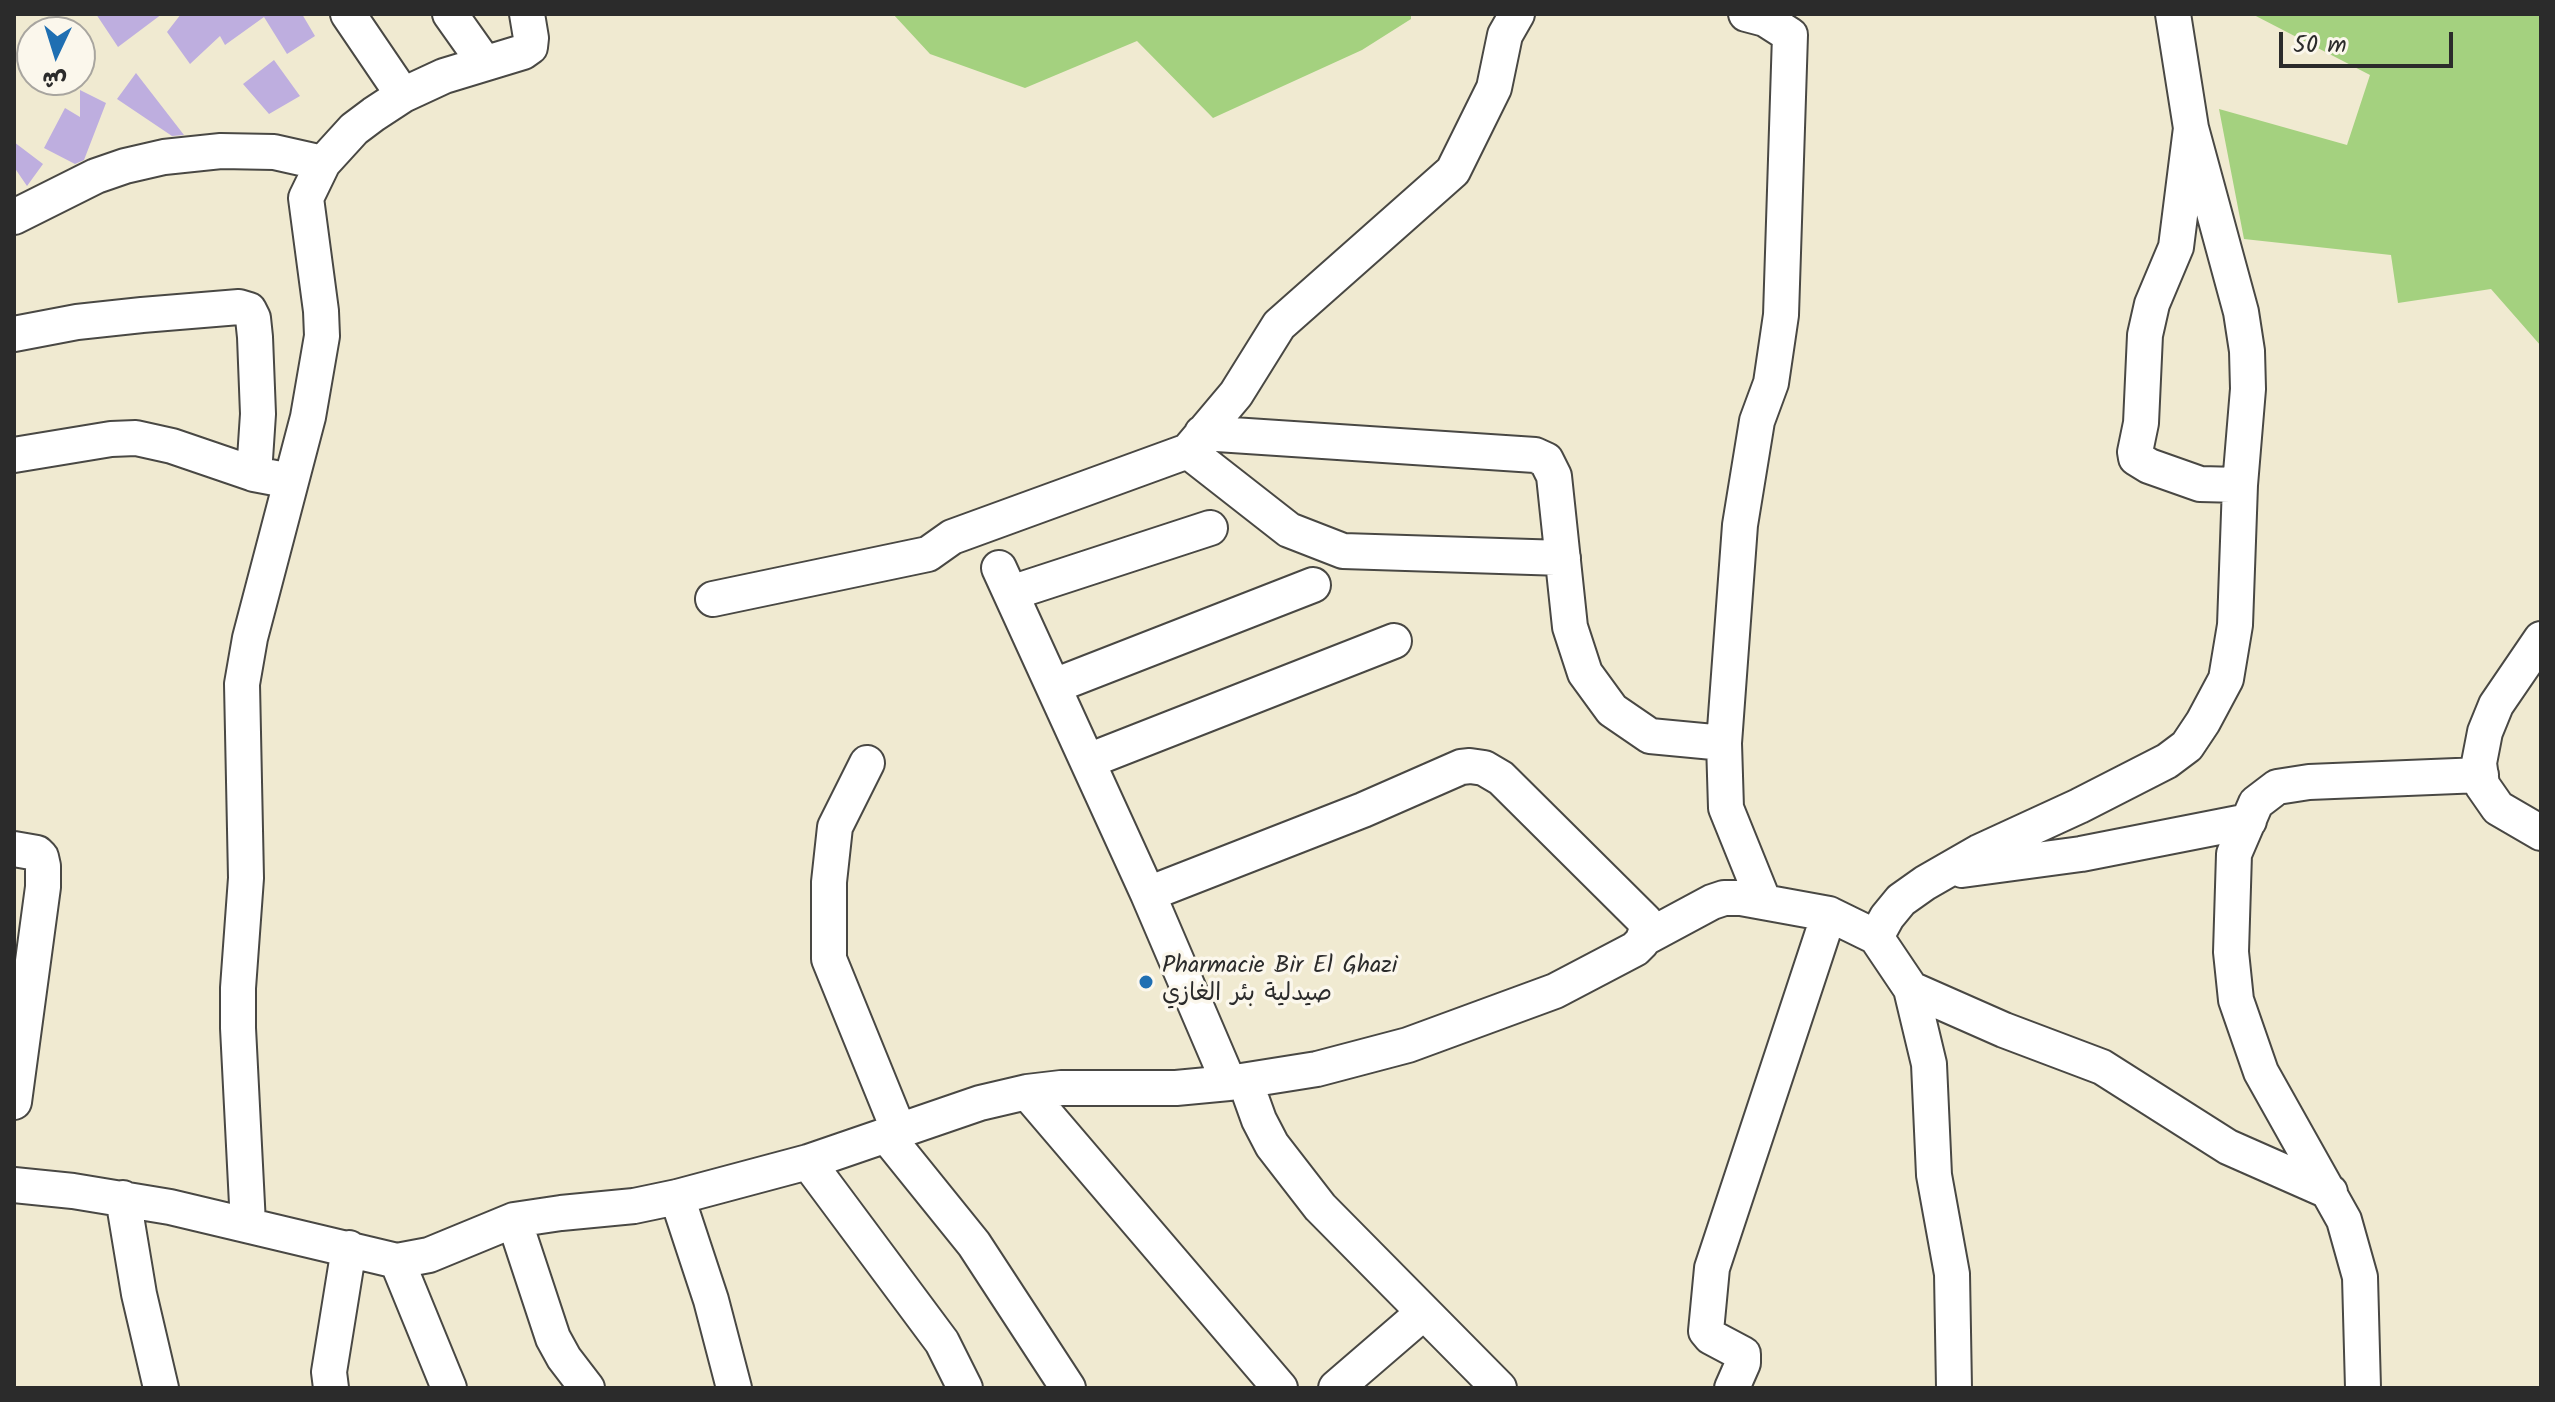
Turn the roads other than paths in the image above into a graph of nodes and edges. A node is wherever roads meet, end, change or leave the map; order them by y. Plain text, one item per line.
1 (348, 14) edge
2 (450, 14) edge
3 (527, 14) edge
4 (1517, 14) edge
5 (1746, 14) edge
6 (2173, 14) edge
7 (484, 62) junction
8 (403, 95) junction
9 (2191, 128) junction
10 (323, 163) junction
11 (14, 217) edge
12 (14, 334) edge
13 (1195, 442) junction
14 (14, 455) edge
15 (254, 474) junction
16 (291, 481) junction
17 (2240, 485) junction
18 (1210, 528) dead end
19 (1563, 558) junction
20 (1313, 585) dead end
21 (713, 599) dead end
22 (2541, 639) edge
23 (1394, 641) dead end
24 (1054, 686) junction
25 (1724, 743) junction
26 (1088, 761) junction
27 (867, 763) dead end
28 (2481, 775) junction
29 (2249, 821) junction
30 (2541, 833) edge
31 (14, 849) edge
32 (1946, 871) junction
33 (1148, 894) junction
34 (1764, 902) junction
35 (1829, 914) junction
36 (1876, 937) junction
37 (1645, 938) junction
38 (1911, 989) junction
39 (1237, 1082) junction
40 (1027, 1092) junction
41 (14, 1102) edge
42 (893, 1133) junction
43 (808, 1162) junction
44 (14, 1185) edge
45 (2330, 1192) junction
46 (677, 1197) junction
47 (123, 1198) junction
48 (514, 1220) junction
49 (248, 1224) junction
50 (349, 1248) junction
51 (397, 1261) junction
52 (1423, 1313) junction
53 (161, 1388) edge
54 (331, 1388) edge
55 (449, 1388) edge
56 (587, 1388) edge
57 (734, 1388) edge
58 (965, 1388) edge
59 (1068, 1388) edge
60 (1280, 1388) edge
61 (1336, 1388) edge
62 (1499, 1388) edge
63 (1732, 1388) edge
64 (1954, 1388) edge
65 (2363, 1388) edge

1 - 8 street
2 - 7 street
3 - 7 street
4 - 13 street
5 - 25 street
6 - 9 street
7 - 8 street
8 - 10 street
9 - 17 street
9 - 17 street
10 - 11 street
10 - 16 street
12 - 15 street
13 - 19 street
13 - 19 street
13 - 21 street
14 - 15 street
15 - 16 street
16 - 49 street
17 - 32 street
18 - 24 street
19 - 25 street
20 - 24 street
22 - 28 street
23 - 26 street
24 - 26 street
25 - 34 street
26 - 33 street
27 - 42 street
28 - 29 street
28 - 30 street
29 - 32 street
29 - 45 street
31 - 41 street
32 - 36 street
33 - 37 street
33 - 39 street
34 - 35 street
34 - 37 street
35 - 36 street
35 - 63 street
36 - 38 street
37 - 39 street
38 - 45 street
38 - 64 street
39 - 40 street
39 - 52 street
40 - 42 street
40 - 60 street
42 - 43 street
42 - 59 street
43 - 46 street
43 - 58 street
44 - 47 street
45 - 65 street
46 - 48 street
46 - 57 street
47 - 49 street
47 - 53 street
48 - 51 street
48 - 56 street
49 - 50 street
50 - 51 street
50 - 54 street
51 - 55 street
52 - 61 street
52 - 62 street

